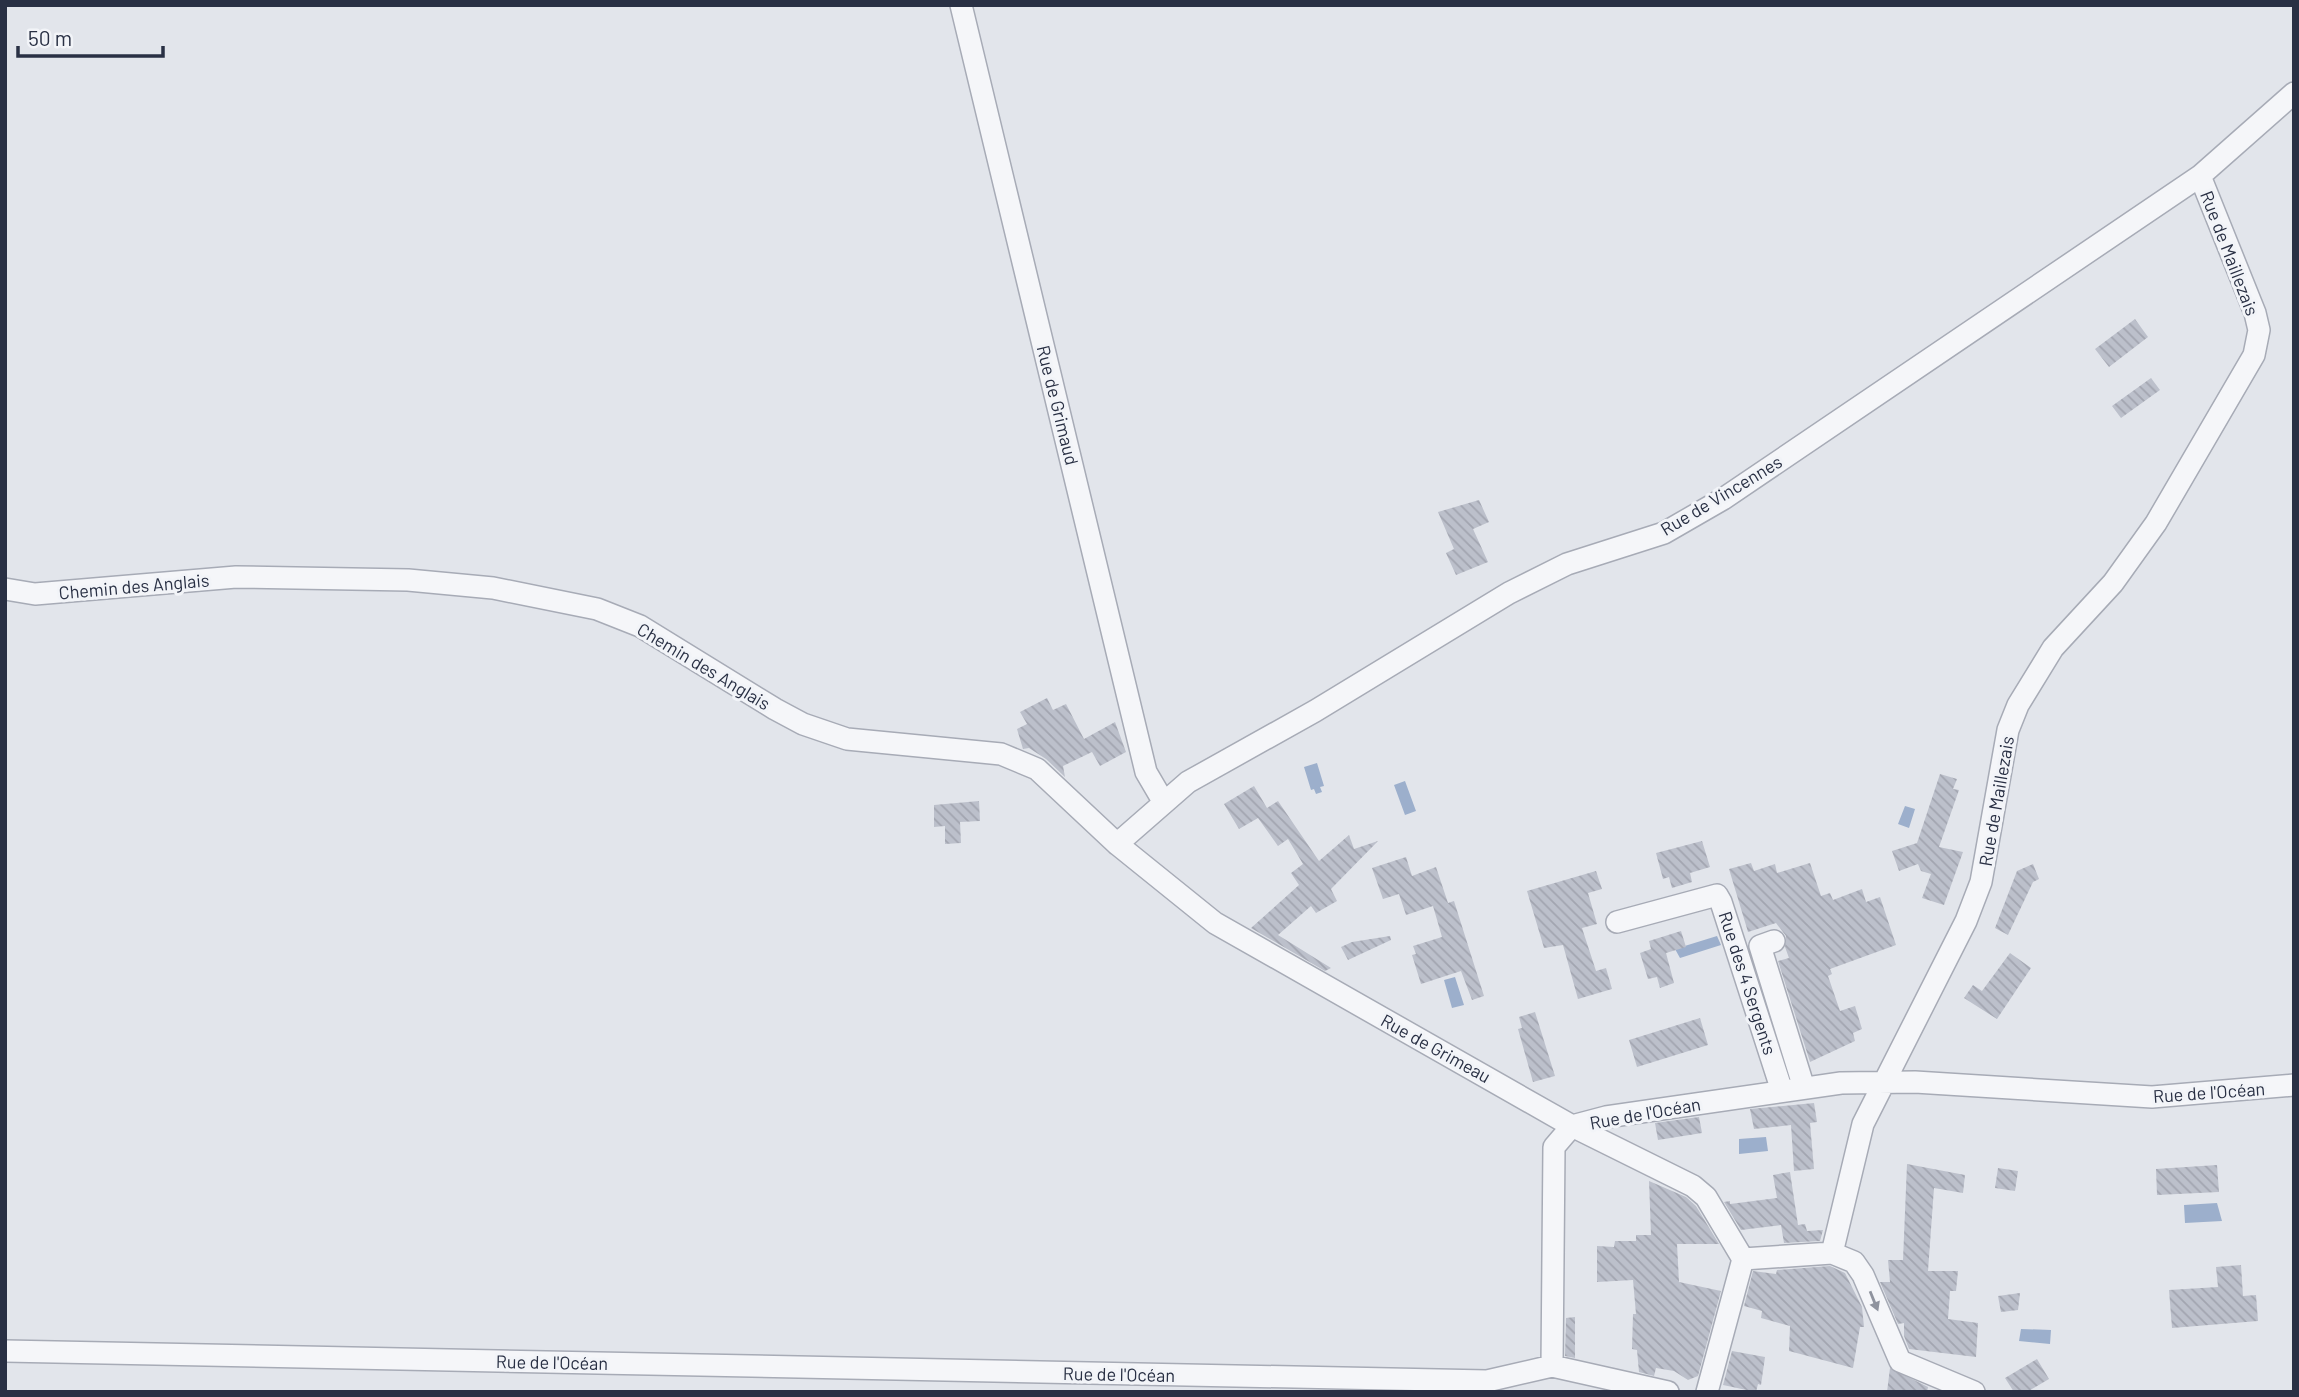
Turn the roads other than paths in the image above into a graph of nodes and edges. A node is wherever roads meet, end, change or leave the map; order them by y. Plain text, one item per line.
1 (961, 5) edge
2 (2294, 93) edge
3 (2200, 176) junction
4 (5, 589) edge
5 (1163, 801) junction
6 (1117, 844) junction
7 (1617, 922) dead end
8 (1774, 942) dead end
9 (1883, 1082) junction
10 (2294, 1085) edge
11 (1804, 1088) junction
12 (1782, 1091) junction
13 (1572, 1126) junction
14 (1832, 1253) junction
15 (1743, 1259) junction
16 (5, 1351) edge
17 (1552, 1366) junction
18 (1710, 1391) edge
19 (1668, 1392) edge
20 (1974, 1392) edge

1 - 5 street, Rue de Grimaud
2 - 3 street, Rue de Maillezais
3 - 5 street, Rue de Vincennes
3 - 9 street, Rue de Maillezais
4 - 6 street, Chemin des Anglais
5 - 6 street, Rue de Vincennes
6 - 13 street, Rue de Grimeau
7 - 12 street, Rue des 4 Sergents
8 - 11 street
9 - 10 street, Rue de l'Océan
9 - 11 street, Rue de l'Océan
9 - 14 street, Rue de Maillezais
11 - 12 street, Rue de l'Océan
12 - 13 street, Rue de l'Océan
13 - 15 street, Rue de Grimeau
13 - 17 street, Rue de l'Océan
14 - 15 street
14 -> 20 street
15 - 18 street
16 - 17 street, Rue de l'Océan
17 - 19 street

